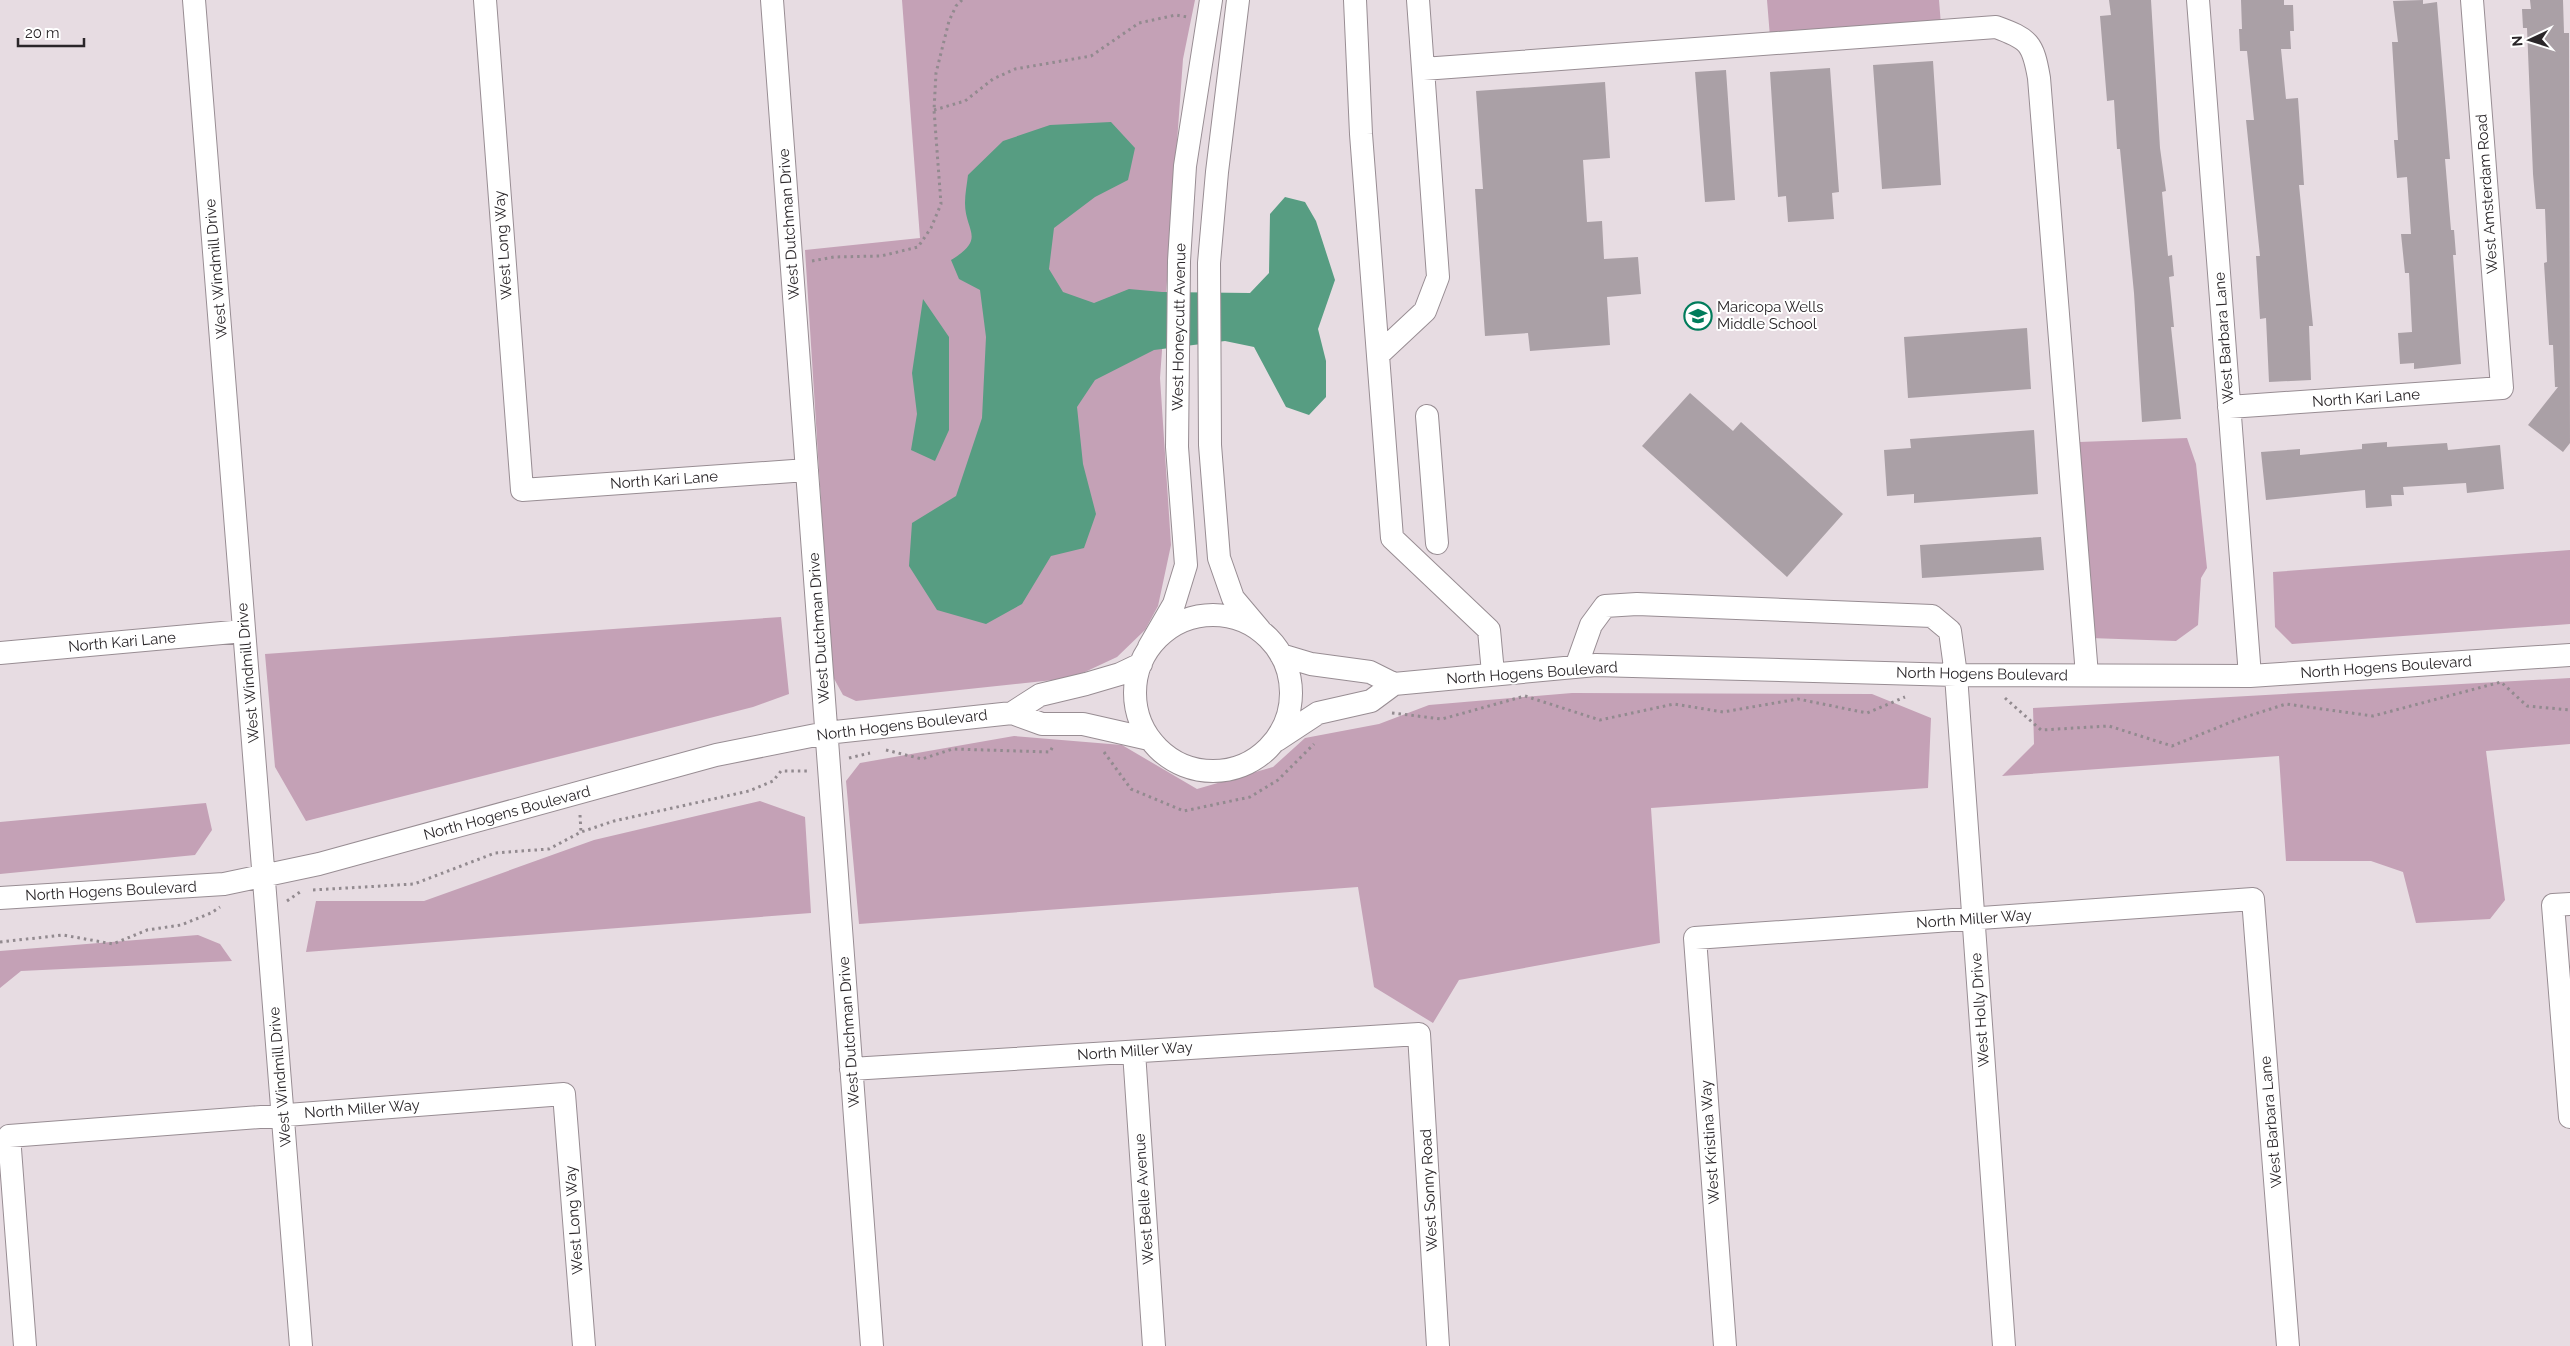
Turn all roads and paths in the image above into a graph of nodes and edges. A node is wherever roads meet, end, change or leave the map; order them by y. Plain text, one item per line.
1 (194, 0) edge
2 (484, 0) edge
3 (772, 0) edge
4 (956, 0) edge
5 (962, 0) edge
6 (1238, 0) edge
7 (1356, 0) edge
8 (1418, 0) edge
9 (2198, 0) edge
10 (2472, 0) edge
11 (956, 6) junction
12 (1209, 10) edge
13 (1423, 69) junction
14 (934, 110) junction
15 (792, 265) junction
16 (1378, 355) junction
17 (2502, 388) joint
18 (2229, 407) junction
19 (1427, 416) dead end
20 (807, 470) junction
21 (522, 490) joint
22 (1437, 543) dead end
23 (1260, 630) junction
24 (244, 631) junction
25 (0, 653) edge
26 (1145, 655) junction
27 (1282, 655) junction
28 (2570, 655) edge
29 (1576, 667) junction
30 (1493, 673) junction
31 (1956, 675) junction
32 (2087, 675) junction
33 (2250, 676) junction
34 (1394, 684) junction
35 (1913, 693) dead end
36 (1996, 699) dead end
37 (2570, 710) edge
38 (1012, 713) junction
39 (1385, 713) dead end
40 (1065, 724) junction
41 (826, 733) junction
42 (1319, 736) dead end
43 (1149, 739) junction
44 (1277, 740) junction
45 (883, 750) dead end
46 (1102, 750) dead end
47 (875, 751) dead end
48 (829, 771) junction
49 (264, 876) junction
50 (311, 890) dead end
51 (301, 891) dead end
52 (0, 898) edge
53 (2253, 899) joint
54 (226, 903) dead end
55 (2561, 905) edge
56 (267, 915) junction
57 (1974, 918) junction
58 (1695, 938) joint
59 (0, 942) edge
60 (1420, 1034) joint
61 (1134, 1052) junction
62 (851, 1069) junction
63 (564, 1094) joint
64 (283, 1115) junction
65 (2570, 1117) edge
66 (25, 1346) edge
67 (301, 1346) edge
68 (584, 1346) edge
69 (872, 1346) edge
70 (1154, 1346) edge
71 (1438, 1346) edge
72 (1725, 1346) edge
73 (2004, 1346) edge
74 (2288, 1346) edge

1 - 24 street, West Windmill Drive
2 - 21 street, West Long Way
3 - 15 street, West Dutchman Drive
4 - 11 path
5 - 11 path
6 - 23 street, West Honeycutt Avenue
7 - 16 street
8 - 13 street
9 - 18 street, West Barbara Lane
10 - 17 street, West Amsterdam Road
11 - 14 path
12 - 14 path
12 - 26 street, West Honeycutt Avenue
13 - 16 street
13 - 32 street
14 - 15 path
15 - 20 street, West Dutchman Drive
16 - 30 street
17 - 18 street, North Kari Lane
18 - 33 street, West Barbara Lane
19 - 22 street
20 - 21 street, North Kari Lane
20 - 41 street, West Dutchman Drive
23 - 26 street
23 - 27 street
24 - 25 street, North Kari Lane
24 - 49 street, West Windmill Drive
26 - 38 street, North Hogens Boulevard
26 - 43 street
27 - 34 street
27 - 44 street
28 - 33 street, North Hogens Boulevard
29 - 30 street, North Hogens Boulevard
29 - 31 street, North Hogens Boulevard
29 - 31 street, West Holly Drive
30 - 34 street, North Hogens Boulevard
31 - 32 street, North Hogens Boulevard
31 - 57 street, West Holly Drive
32 - 33 street, North Hogens Boulevard
34 - 44 street
35 - 39 path
36 - 37 path
38 - 40 street, North Hogens Boulevard
38 - 41 street, North Hogens Boulevard
40 - 43 street, North Hogens Boulevard
40 - 45 path
41 - 48 street, West Dutchman Drive
41 - 49 street, North Hogens Boulevard
42 - 46 path
43 - 44 street
47 - 48 path
48 - 50 path
48 - 62 street, West Dutchman Drive
49 - 52 street, North Hogens Boulevard
49 - 56 street, West Windmill Drive
51 - 56 path
53 - 57 street, North Miller Way
53 - 74 street, West Barbara Lane
54 - 59 path
55 - 65 street
56 - 64 street, West Windmill Drive
57 - 58 street, North Miller Way
57 - 73 street, West Holly Drive
58 - 72 street, West Kristina Way
60 - 61 street, North Miller Way
60 - 71 street, West Sonny Road
61 - 62 street, North Miller Way
61 - 70 street, West Belle Avenue
62 - 69 street, West Dutchman Drive
63 - 64 street, North Miller Way
63 - 68 street, West Long Way
64 - 66 street, North Miller Way
64 - 67 street, West Windmill Drive

